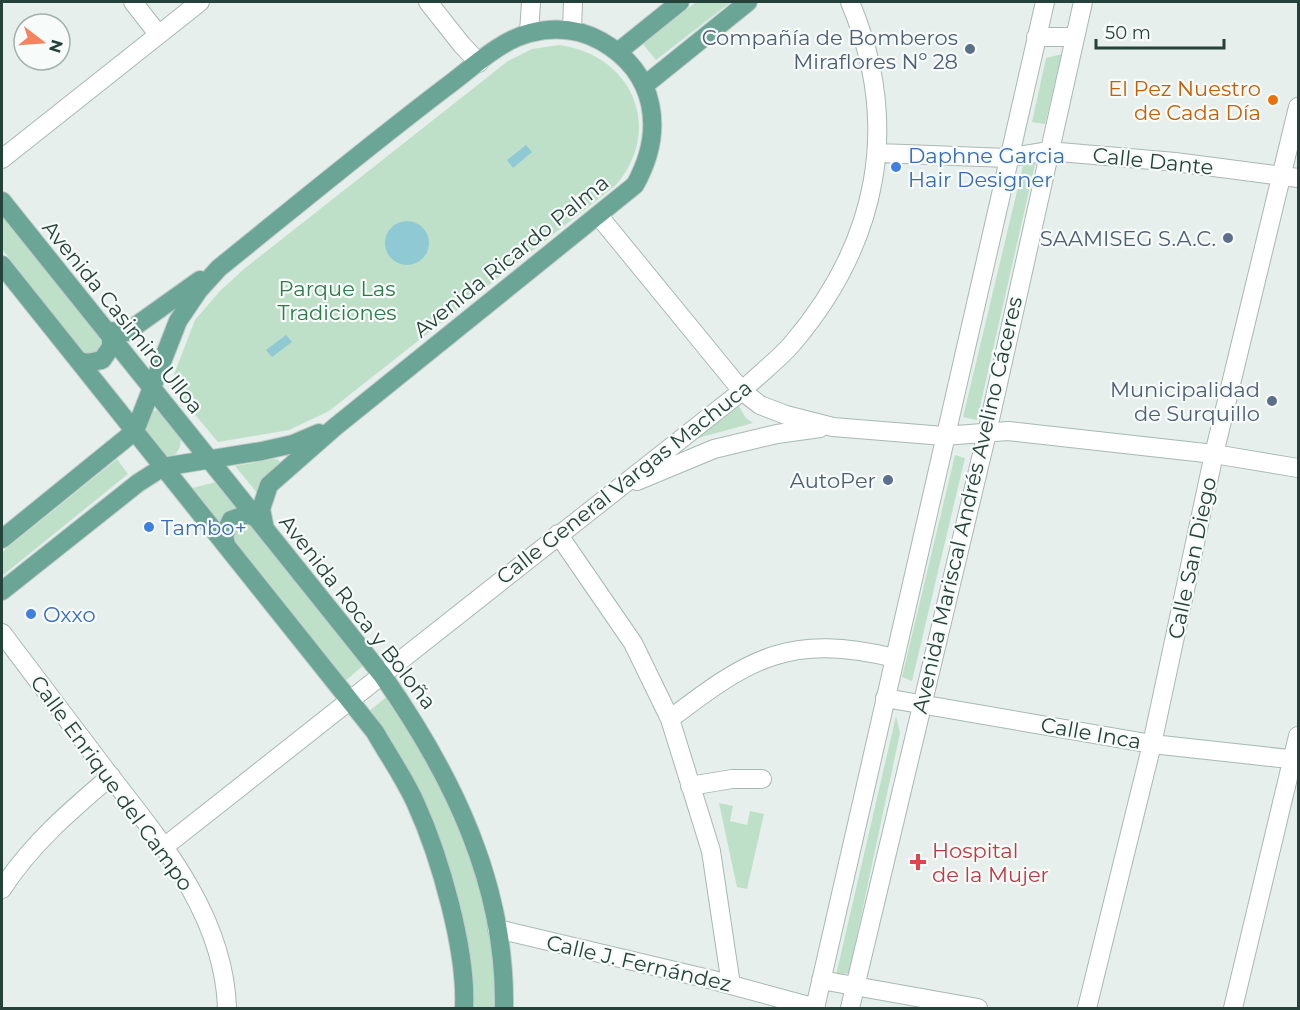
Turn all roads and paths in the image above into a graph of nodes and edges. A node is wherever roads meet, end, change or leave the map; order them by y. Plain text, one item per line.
1 (133, 2) edge
2 (200, 2) edge
3 (429, 2) edge
4 (531, 2) edge
5 (573, 2) edge
6 (680, 2) edge
7 (748, 2) edge
8 (850, 2) edge
9 (1045, 2) edge
10 (1083, 2) edge
11 (572, 30) junction
12 (529, 33) junction
13 (158, 34) junction
14 (1036, 37) junction
15 (1075, 37) junction
16 (619, 51) junction
17 (479, 63) junction
18 (645, 85) junction
19 (1299, 108) edge
20 (1048, 151) junction
21 (879, 153) junction
22 (1007, 158) junction
23 (2, 159) edge
24 (1291, 177) edge
25 (2, 201) edge
26 (598, 214) junction
27 (2, 265) edge
28 (219, 268) junction
29 (109, 335) junction
30 (79, 361) junction
31 (151, 387) junction
32 (742, 391) junction
33 (334, 427) junction
34 (833, 427) junction
35 (135, 431) junction
36 (987, 433) junction
37 (944, 436) junction
38 (1214, 454) junction
39 (210, 461) junction
40 (163, 467) junction
41 (1299, 468) edge
42 (616, 490) junction
43 (260, 523) junction
44 (558, 534) junction
45 (2, 539) edge
46 (226, 545) junction
47 (2, 591) edge
48 (2, 633) edge
49 (895, 658) junction
50 (383, 676) junction
51 (885, 698) junction
52 (351, 701) junction
53 (921, 705) junction
54 (670, 719) junction
55 (1299, 736) edge
56 (1152, 744) junction
57 (1296, 760) edge
58 (111, 776) junction
59 (762, 779) dead end
60 (690, 786) junction
61 (164, 847) junction
62 (2, 889) edge
63 (497, 929) junction
64 (728, 957) junction
65 (713, 980) junction
66 (821, 980) junction
67 (731, 985) junction
68 (855, 987) junction
69 (227, 1008) edge
70 (464, 1008) edge
71 (504, 1008) edge
72 (815, 1008) edge
73 (850, 1008) edge
74 (978, 1008) edge
75 (1087, 1008) edge
76 (1233, 1008) edge

1 - 13 street
2 - 13 street
3 - 17 street
4 - 12 street
5 - 11 street
6 - 16 main road
7 - 18 main road
8 - 21 street, Calle General Vargas Machuca
9 - 14 street, Avenida Mariscal Andrés Avelino Cáceres
10 - 15 street, Avenida Mariscal Andrés Avelino Cáceres
11 - 12 main road, Avenida Ricardo Palma
11 - 16 main road, Avenida Ricardo Palma
12 - 17 main road, Avenida Ricardo Palma
13 - 23 street
14 - 15 street
14 - 22 street, Avenida Mariscal Andrés Avelino Cáceres
15 - 20 street, Avenida Mariscal Andrés Avelino Cáceres
16 - 18 main road, Avenida Ricardo Palma
17 - 28 main road, Avenida Ricardo Palma
18 - 26 main road, Avenida Ricardo Palma
19 - 24 street, Calle San Diego
20 - 22 street, Calle Dante
20 - 24 street, Calle Dante
20 - 36 street, Avenida Mariscal Andrés Avelino Cáceres
21 - 22 street, Calle Dante
21 - 32 street, Calle General Vargas Machuca
22 - 37 street, Avenida Mariscal Andrés Avelino Cáceres
24 - 38 street, Calle San Diego
25 - 29 main road, Avenida Casimiro Ulloa
26 - 32 street
26 - 33 main road, Avenida Ricardo Palma
27 - 30 main road
28 - 29 main road, Avenida Ricardo Palma
28 - 31 main road, Avenida Ricardo Palma
29 - 30 main road
29 - 31 main road, Avenida Casimiro Ulloa
30 - 35 main road
31 - 35 main road, Avenida Ricardo Palma
31 - 39 main road, Avenida Casimiro Ulloa
32 - 34 street
32 - 42 street, Calle General Vargas Machuca
33 - 39 main road, Avenida Ricardo Palma
33 - 43 main road, Avenida Ricardo Palma
34 - 37 street
34 - 42 street
35 - 40 main road
35 - 45 main road
36 - 37 street
36 - 38 street
36 - 53 street, Avenida Mariscal Andrés Avelino Cáceres
37 - 49 street, Avenida Mariscal Andrés Avelino Cáceres
38 - 41 street
38 - 56 street, Calle San Diego
39 - 40 main road, Avenida Ricardo Palma
39 - 43 main road, Avenida Roca y Boloña
40 - 46 main road
40 - 47 main road, Avenida Ricardo Palma
42 - 44 street, Calle General Vargas Machuca
43 - 46 main road
43 - 50 main road, Avenida Roca y Boloña
44 - 50 street, Calle General Vargas Machuca
44 - 54 street
46 - 52 main road
48 - 58 street, Calle Enrique del Campo
49 - 51 street, Avenida Mariscal Andrés Avelino Cáceres
49 - 54 street
50 - 52 street, Calle General Vargas Machuca
50 - 63 main road, Avenida Roca y Boloña
51 - 53 street, Calle Inca
51 - 66 street, Avenida Mariscal Andrés Avelino Cáceres
52 - 61 street, Calle General Vargas Machuca
52 - 70 main road
53 - 56 street, Calle Inca
53 - 68 street, Avenida Mariscal Andrés Avelino Cáceres
54 - 60 street
55 - 57 street
56 - 57 street, Calle Inca
56 - 75 street, Calle San Diego
57 - 76 street
58 - 61 street, Calle Enrique del Campo
58 - 62 street
59 - 60 street
60 - 64 street
61 - 69 street, Calle Enrique del Campo
63 - 65 street, Calle J. Fernández
63 - 71 main road, Avenida Roca y Boloña
64 - 65 street
64 - 67 street
65 - 67 street, Calle J. Fernández
66 - 68 street
66 - 72 street, Avenida Mariscal Andrés Avelino Cáceres
67 - 72 street, Calle J. Fernández
68 - 73 street, Avenida Mariscal Andrés Avelino Cáceres
68 - 74 street

